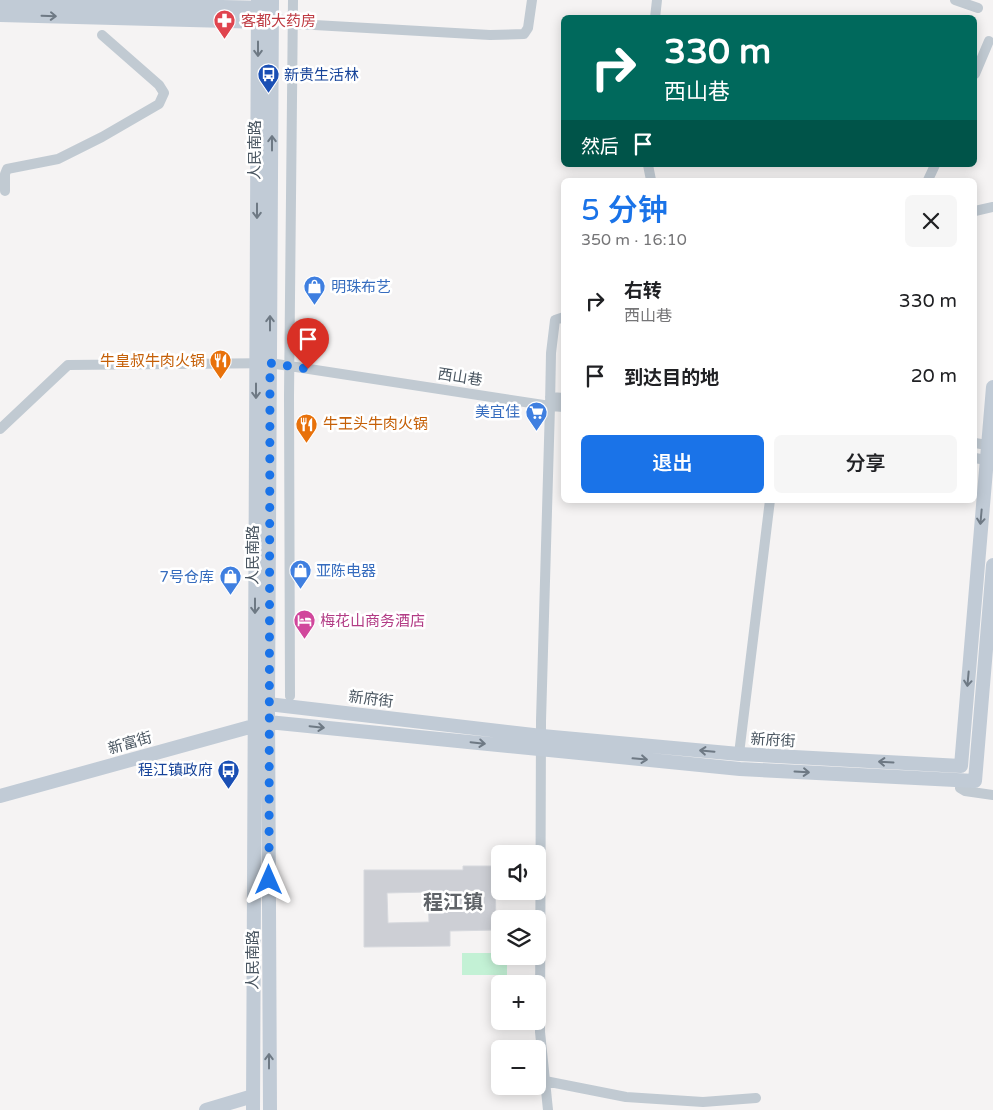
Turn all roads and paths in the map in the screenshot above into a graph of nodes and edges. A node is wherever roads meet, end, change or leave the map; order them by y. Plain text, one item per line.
1 (293, 0) edge
2 (532, 0) edge
3 (657, 0) edge
4 (955, 0) edge
5 (0, 2) edge
6 (258, 4) edge
7 (978, 8) dead end
8 (272, 12) edge
9 (0, 15) edge
10 (655, 15) edge
11 (258, 22) junction
12 (102, 36) dead end
13 (989, 41) dead end
14 (977, 69) edge
15 (5, 191) dead end
16 (993, 207) edge
17 (977, 211) edge
18 (561, 318) edge
19 (263, 363) junction
20 (993, 387) edge
21 (561, 399) edge
22 (550, 401) junction
23 (561, 406) edge
24 (0, 429) edge
25 (982, 451) edge
26 (770, 503) edge
27 (993, 565) edge
28 (290, 696) dead end
29 (268, 704) junction
30 (261, 724) junction
31 (542, 736) junction
32 (739, 754) junction
33 (960, 788) dead end
34 (993, 795) edge
35 (0, 796) edge
36 (541, 1040) edge
37 (546, 1081) edge
38 (546, 1091) edge
39 (756, 1098) dead end
40 (251, 1106) edge
41 (206, 1110) edge
42 (270, 1110) edge
43 (548, 1110) edge

1 - 28 street
2 - 8 street
3 - 10 street
4 - 7 street
5 - 6 street
6 - 8 street
6 - 11 street, 人民南路
8 - 11 street
19 -> 8 street, 人民南路
9 -> 11 street
11 -> 19 street, 人民南路
12 - 15 street
13 - 14 street
16 - 17 street
18 - 22 street
19 - 22 street, 西山巷
19 - 24 street, 西山巷
19 - 29 street, 人民南路
19 -> 30 street, 人民南路
20 - 25 street
21 - 22 street
22 - 23 street
22 - 31 street
25 -> 32 street, 新府街
26 - 32 street
30 -> 27 street, 新府街
29 - 30 street, 人民南路
29 - 31 street, 新府街
30 - 35 street, 新富街
30 - 40 street, 人民南路
42 -> 30 street, 人民南路
32 -> 31 street, 新府街
31 - 36 street
33 - 34 street
37 - 39 street
38 - 43 street
40 - 41 street

